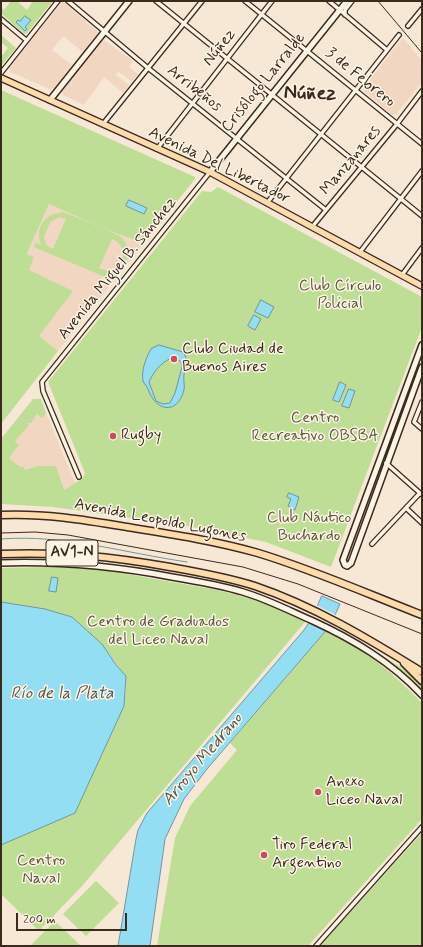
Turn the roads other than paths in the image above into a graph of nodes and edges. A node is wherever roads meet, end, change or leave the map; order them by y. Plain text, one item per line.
1 (58, 1) edge
2 (68, 1) edge
3 (129, 1) edge
4 (156, 1) edge
5 (202, 1) edge
6 (245, 1) edge
7 (272, 1) edge
8 (329, 1) edge
9 (344, 1) edge
10 (348, 1) edge
11 (352, 1) edge
12 (422, 9) edge
13 (340, 10) junction
14 (262, 15) junction
15 (345, 15) junction
16 (1, 19) edge
17 (183, 23) junction
18 (408, 26) dead end
19 (104, 32) junction
20 (399, 35) dead end
21 (26, 40) junction
22 (387, 50) junction
23 (307, 51) junction
24 (227, 59) junction
25 (148, 68) junction
26 (1, 73) edge
27 (1, 78) edge
28 (356, 90) junction
29 (422, 90) edge
30 (272, 95) junction
31 (50, 100) junction
32 (192, 103) junction
33 (103, 124) junction
34 (397, 124) junction
35 (321, 134) junction
36 (236, 138) junction
37 (422, 144) edge
38 (157, 149) junction
39 (360, 167) junction
40 (422, 171) edge
41 (210, 172) junction
42 (286, 178) junction
43 (400, 198) junction
44 (267, 203) junction
45 (326, 210) junction
46 (422, 216) edge
47 (312, 227) junction
48 (422, 248) edge
49 (360, 252) junction
50 (402, 275) junction
51 (422, 286) edge
52 (422, 345) edge
53 (422, 367) edge
54 (422, 402) edge
55 (422, 429) edge
56 (386, 463) junction
57 (376, 471) junction
58 (383, 473) junction
59 (79, 477) dead end
60 (421, 494) edge
61 (406, 508) junction
62 (1, 515) edge
63 (422, 522) edge
64 (372, 544) dead end
65 (1, 554) edge
66 (1, 563) edge
67 (422, 615) edge
68 (399, 657) junction
69 (422, 672) edge
70 (422, 681) edge
71 (422, 695) edge
72 (422, 827) edge
73 (316, 946) edge

1 - 21 street
2 - 19 street, Arribeños
3 - 19 street
4 - 17 street
5 - 17 street
6 - 14 street, 3 de Febrero
7 - 14 street, Núñez
8 - 13 street
9 - 13 street, Crisólogo Larralde
10 - 13 street, Crisólogo Larralde
11 - 15 street
12 - 18 street
13 - 15 street
13 - 23 street, Crisólogo Larralde
14 - 23 street, 3 de Febrero
14 - 24 street, Núñez
15 - 22 street
16 - 21 street
17 - 24 street
17 - 25 street
19 - 25 street, Arribeños
19 - 31 street
20 - 22 street
21 - 26 street
22 - 28 street
23 - 28 street, 3 de Febrero
23 - 30 street, Crisólogo Larralde
24 - 30 street
24 - 32 street, Núñez
25 - 32 street, Arribeños
25 - 33 street
27 - 31 main road, Avenida Del Libertador
28 - 34 street, 3 de Febrero
28 - 35 street
29 - 34 street, Manzanares
30 - 35 street
30 - 36 street, Crisólogo Larralde
31 - 33 main road, Avenida Del Libertador
32 - 36 street, Arribeños
32 - 38 street, Núñez
33 - 38 main road, Avenida Del Libertador
34 - 37 street, 3 de Febrero
34 - 39 street, Manzanares
35 - 39 street
35 - 42 street
36 - 41 street, Crisólogo Larralde
36 - 42 street, Arribeños
38 - 41 main road, Avenida Del Libertador
39 - 43 street
39 - 45 street, Manzanares
40 - 43 street
41 - 44 main road, Avenida Del Libertador
41 - 59 street, Avenida Miguel B. Sánchez
42 - 44 street
42 - 45 street, Arribeños
43 - 46 street
43 - 49 street
44 - 47 main road, Avenida Del Libertador
45 - 47 street, Manzanares
47 - 49 main road, Avenida Del Libertador
48 - 50 street
49 - 50 main road, Avenida Del Libertador
50 - 51 main road, Avenida Del Libertador
52 - 57 street
53 - 56 street
54 - 55 street
56 - 58 street
56 - 60 street
57 - 58 street
57 - 58 street
60 - 61 street
61 - 63 street
61 - 64 street
62 - 67 highway, Avenida Leopoldo Lugones / AV1-N
65 - 68 highway, AV1-N
66 - 71 street
68 - 69 highway, AV1-N
68 - 70 highway
72 - 73 street

